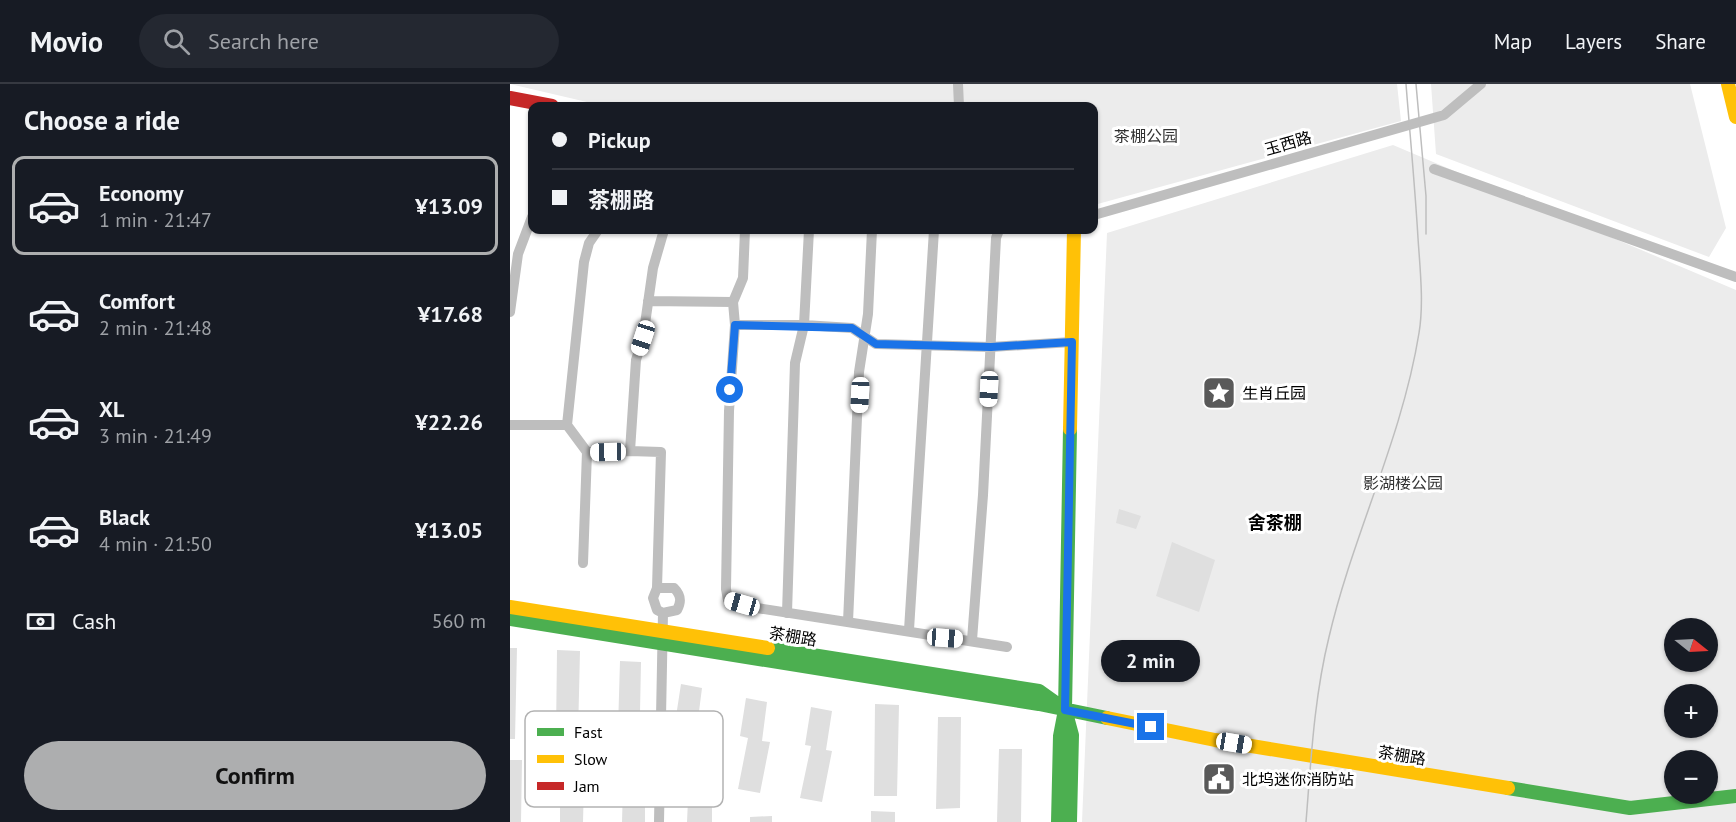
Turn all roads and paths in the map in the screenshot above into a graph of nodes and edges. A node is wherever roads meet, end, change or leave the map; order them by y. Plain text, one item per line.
1 (958, 84) edge
2 (1481, 84) edge
3 (1728, 84) edge
4 (510, 98) edge
5 (531, 102) edge
6 (959, 102) edge
7 (1736, 117) edge
8 (1434, 169) dead end
9 (1098, 214) edge
10 (528, 227) edge
11 (595, 234) edge
12 (663, 234) edge
13 (745, 234) edge
14 (809, 234) edge
15 (872, 234) edge
16 (934, 234) edge
17 (998, 234) edge
18 (1074, 234) edge
19 (1736, 277) edge
20 (648, 301) junction
21 (733, 302) junction
22 (510, 312) edge
23 (735, 325) junction
24 (804, 325) junction
25 (864, 336) junction
26 (1072, 342) junction
27 (928, 346) junction
28 (991, 347) junction
29 (510, 425) edge
30 (567, 425) junction
31 (630, 451) junction
32 (586, 452) junction
33 (583, 563) dead end
34 (657, 588) junction
35 (510, 607) edge
36 (663, 613) junction
37 (787, 613) junction
38 (510, 619) edge
39 (848, 622) junction
40 (909, 630) junction
41 (663, 638) junction
42 (972, 640) junction
43 (1008, 647) dead end
44 (1065, 710) junction
45 (661, 711) edge
46 (1736, 796) edge
47 (659, 807) edge
48 (659, 822) edge
49 (1058, 822) edge
50 (1070, 822) edge

1 - 6 street
2 - 9 street, 玉西路
3 - 7 street
4 - 5 street
8 - 19 street
10 - 22 street
11 - 30 street
12 - 20 street
13 - 21 street
14 - 24 street
15 - 25 street
16 - 27 street
17 - 28 street
18 - 26 street
20 - 21 street
20 - 31 street
21 - 23 street
23 - 24 street
23 - 37 street
24 - 25 street
24 - 37 street
25 - 27 street
25 - 39 street
26 - 28 street
26 - 44 street
27 - 28 street
27 - 40 street
28 - 42 street
29 - 30 street
30 - 32 street
31 - 32 street
31 - 34 street
32 - 33 street
34 - 36 street
34 - 36 street
35 - 41 street, 茶棚路
36 - 41 street
37 - 39 street
38 - 41 street, 茶棚路
39 - 40 street
40 - 42 street
41 - 44 street, 茶棚路
41 - 45 street
42 - 43 street
44 - 46 street, 茶棚路
44 - 49 street
44 - 50 street
47 - 48 street

